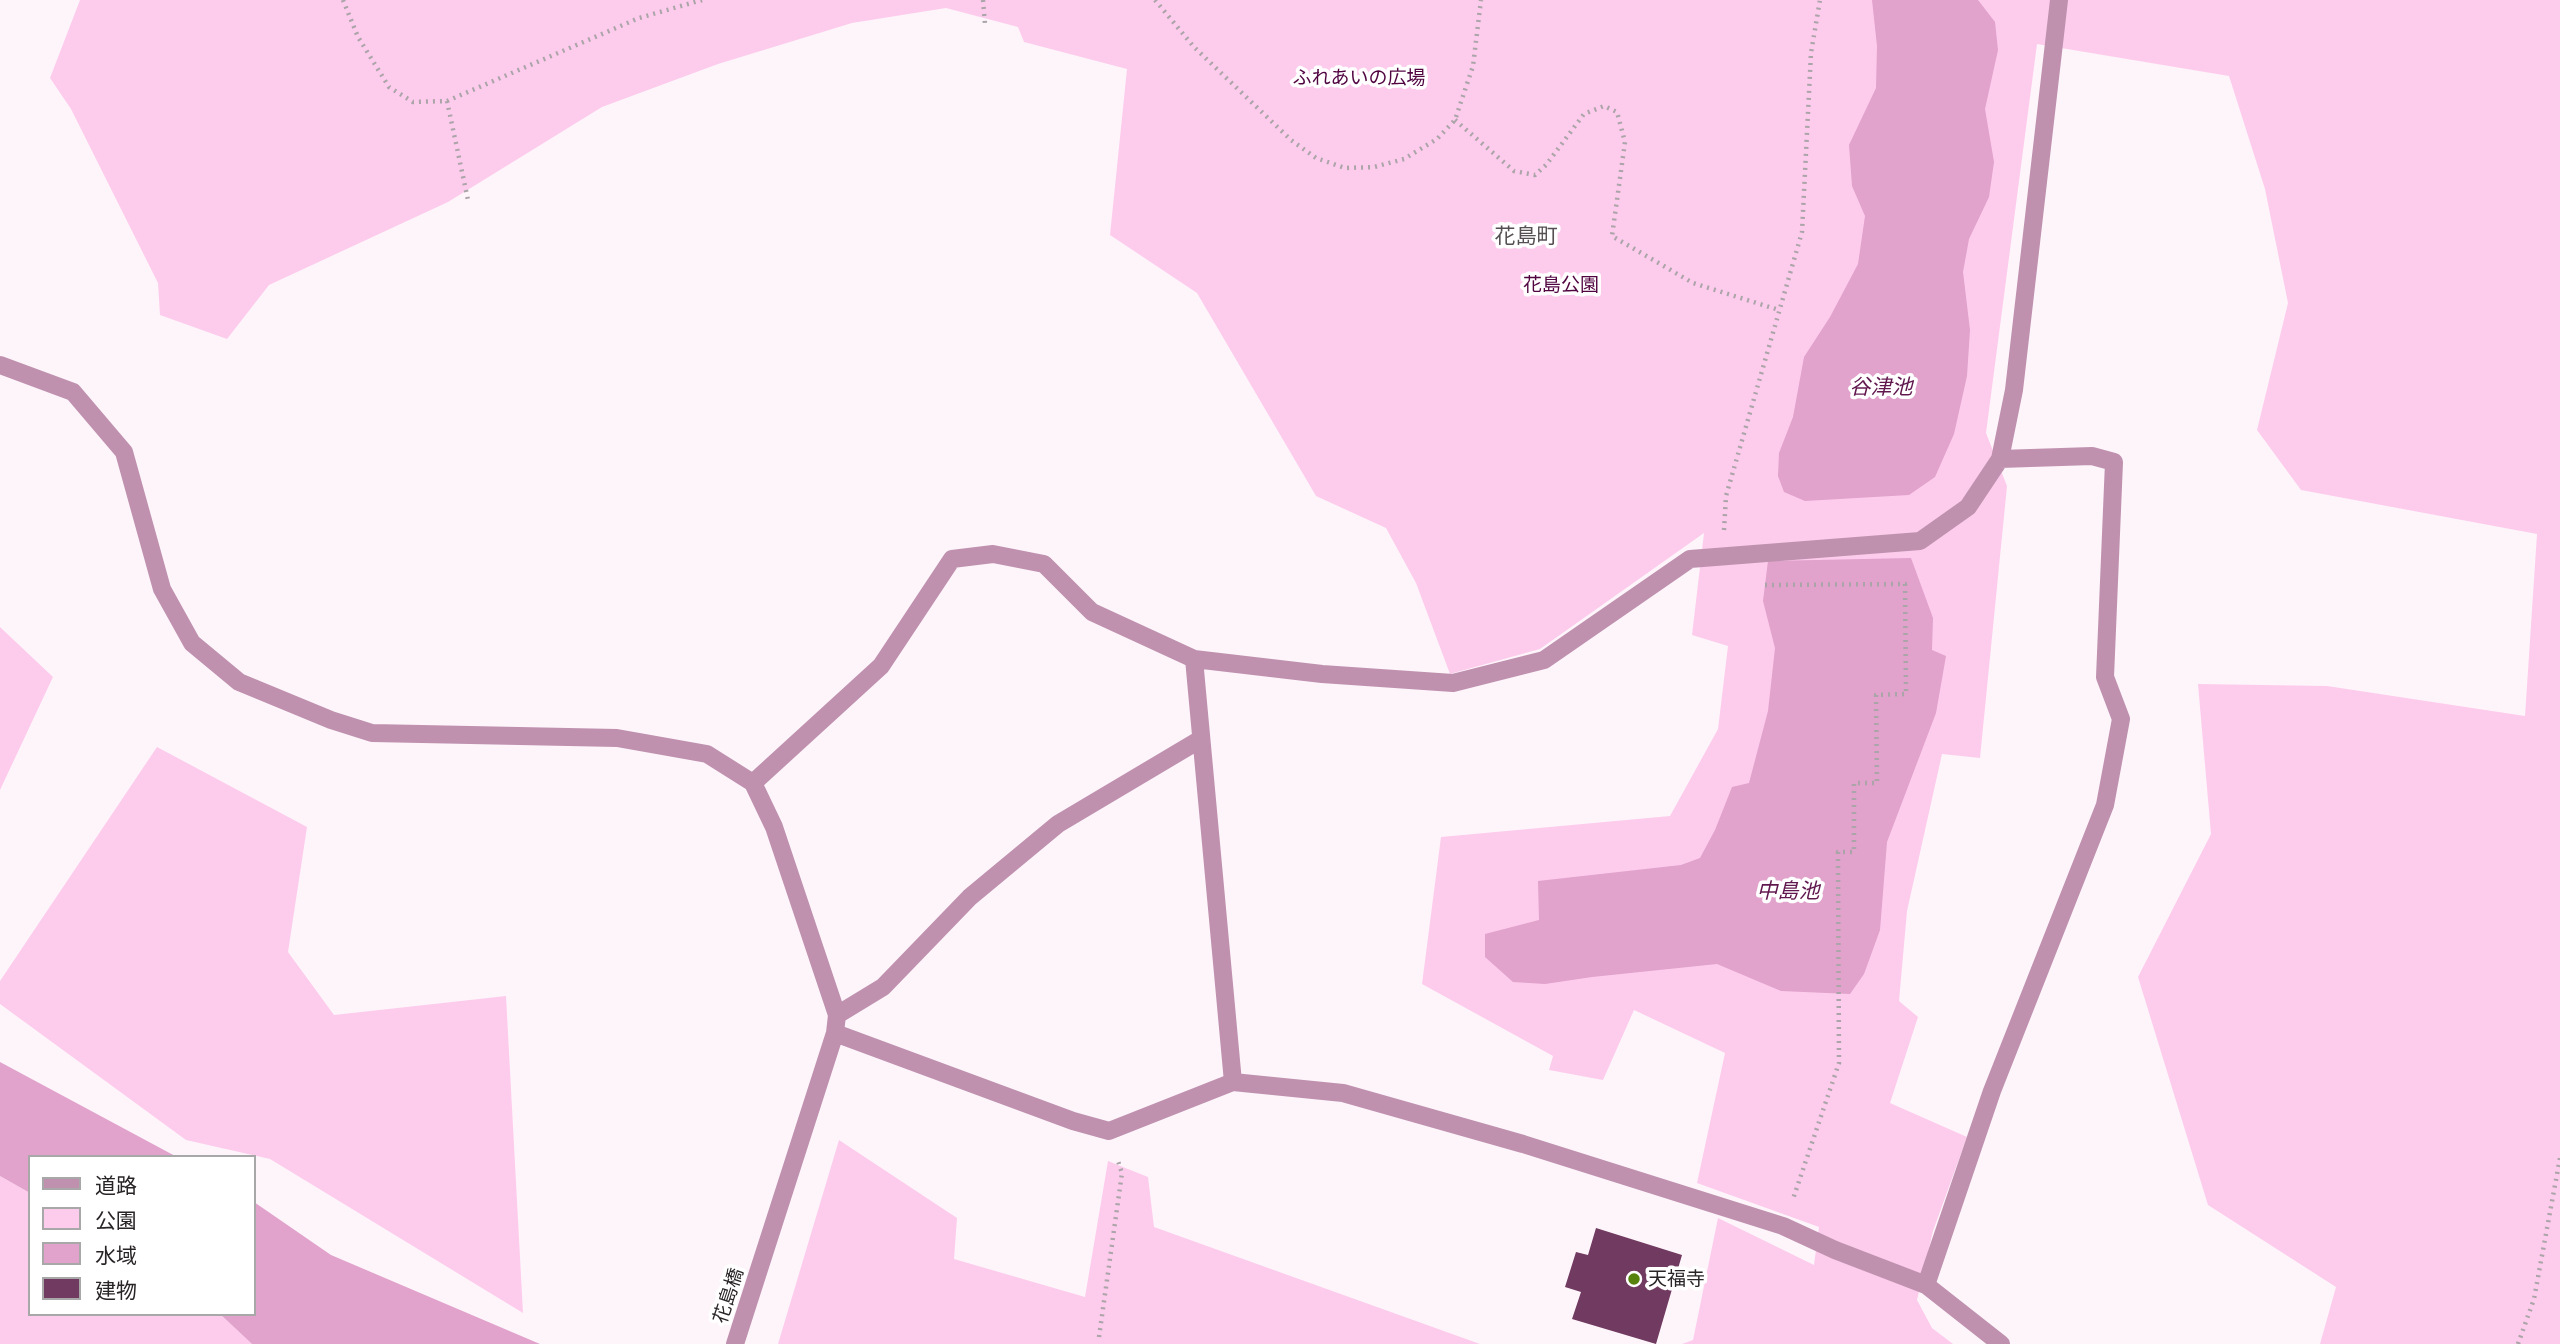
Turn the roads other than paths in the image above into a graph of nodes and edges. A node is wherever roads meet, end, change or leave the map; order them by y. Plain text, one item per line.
1 (2059, 0) edge
2 (0, 365) edge
3 (2000, 459) junction
4 (1194, 659) junction
5 (1201, 738) junction
6 (753, 783) junction
7 (836, 1024) junction
8 (1233, 1082) junction
9 (1926, 1285) junction
10 (735, 1344) edge
11 (2001, 1344) edge

1 - 3 street
2 - 6 street
3 - 4 street
3 - 9 street
4 - 5 street
4 - 6 street
5 - 7 street
5 - 8 street
6 - 7 street
7 - 8 street
7 - 10 street, 花島橋
8 - 9 street
9 - 11 street

